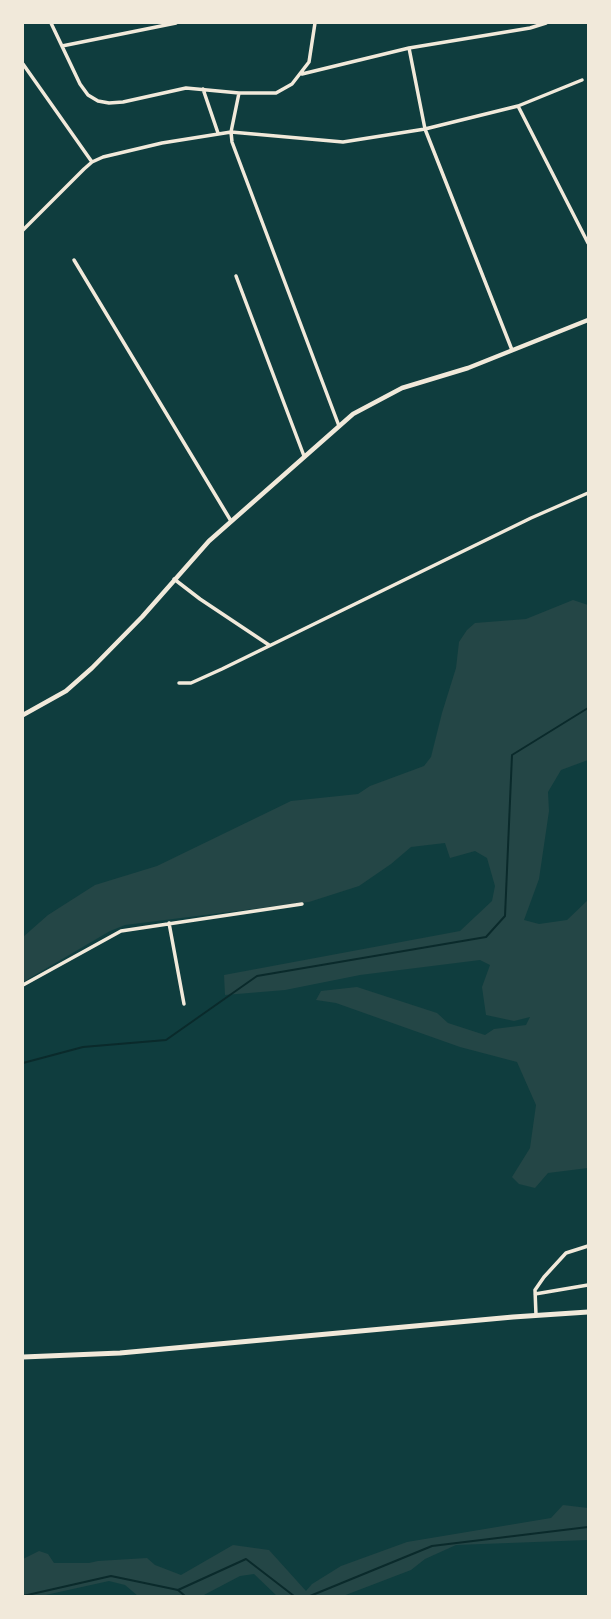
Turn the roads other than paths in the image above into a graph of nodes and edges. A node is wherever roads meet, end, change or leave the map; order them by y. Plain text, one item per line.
1 (51, 23) edge
2 (176, 23) edge
3 (315, 23) edge
4 (546, 23) edge
5 (62, 46) junction
6 (409, 48) junction
7 (23, 64) edge
8 (302, 74) junction
9 (582, 80) dead end
10 (202, 88) junction
11 (239, 93) junction
12 (518, 106) junction
13 (425, 129) junction
14 (231, 132) junction
15 (218, 133) junction
16 (92, 162) junction
17 (23, 230) edge
18 (588, 243) edge
19 (74, 260) dead end
20 (236, 276) dead end
21 (588, 320) edge
22 (512, 351) junction
23 (339, 426) junction
24 (304, 456) junction
25 (588, 493) edge
26 (231, 521) junction
27 (174, 579) junction
28 (269, 645) junction
29 (179, 683) dead end
30 (23, 715) edge
31 (302, 904) dead end
32 (169, 923) junction
33 (23, 985) edge
34 (184, 1004) dead end
35 (588, 1246) edge
36 (588, 1285) edge
37 (534, 1294) junction
38 (588, 1312) edge
39 (536, 1315) junction
40 (23, 1357) edge

1 - 5 street
2 - 5 street
3 - 8 street
4 - 6 street
5 - 10 street
6 - 8 street
6 - 13 street
7 - 16 street
8 - 11 street
9 - 12 street
10 - 11 street
10 - 15 street
11 - 14 street
12 - 13 street
12 - 18 street
13 - 14 street
13 - 22 street
14 - 15 street
14 - 23 street
15 - 16 street
16 - 17 street
19 - 26 street
20 - 24 street
21 - 22 street
22 - 23 street
23 - 24 street
24 - 26 street
25 - 28 street
26 - 27 street
27 - 28 street
27 - 30 street
28 - 29 street
31 - 32 street
32 - 33 street
32 - 34 street
35 - 37 street
36 - 37 street
37 - 39 street
38 - 39 main road
39 - 40 main road

